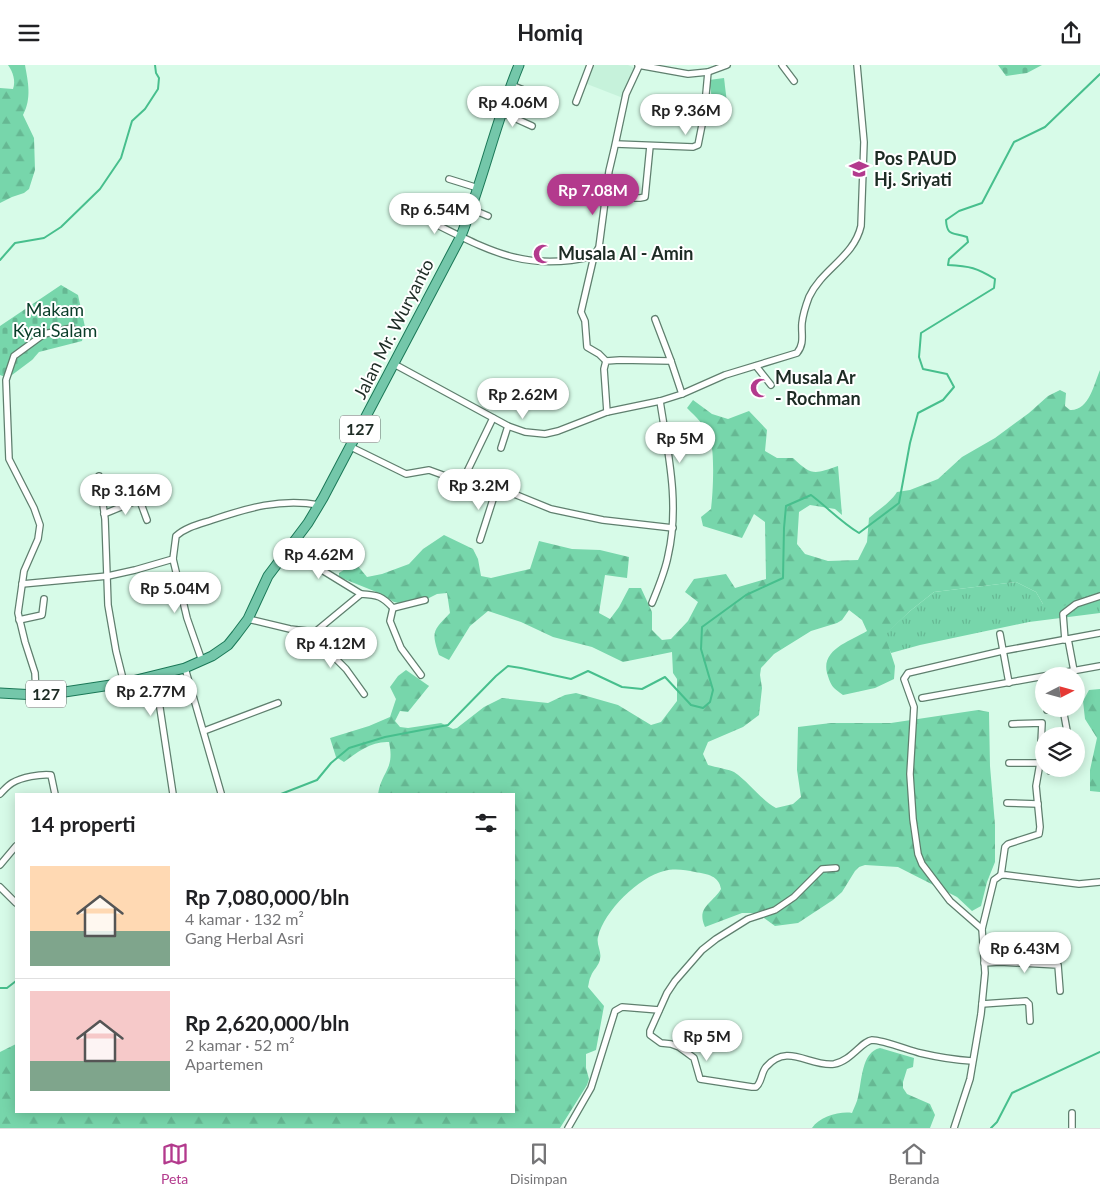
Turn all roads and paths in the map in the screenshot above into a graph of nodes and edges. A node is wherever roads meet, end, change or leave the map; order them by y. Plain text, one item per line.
1 (519, 65) edge
2 (590, 65) edge
3 (639, 65) edge
4 (727, 65) edge
5 (782, 65) edge
6 (858, 65) edge
7 (709, 69) edge
8 (794, 81) dead end
9 (511, 85) junction
10 (541, 97) dead end
11 (576, 102) dead end
12 (501, 112) junction
13 (532, 126) dead end
14 (616, 144) junction
15 (650, 146) junction
16 (449, 179) dead end
17 (478, 189) junction
18 (606, 198) junction
19 (471, 209) junction
20 (419, 216) dead end
21 (488, 216) dead end
22 (461, 236) junction
23 (594, 256) junction
24 (655, 319) dead end
25 (72, 328) dead end
26 (606, 361) junction
27 (671, 361) junction
28 (394, 364) junction
29 (756, 366) junction
30 (771, 385) dead end
31 (682, 394) junction
32 (660, 401) junction
33 (607, 412) junction
34 (493, 418) junction
35 (508, 426) junction
36 (351, 447) junction
37 (501, 448) dead end
38 (99, 476) dead end
39 (462, 482) junction
40 (497, 487) junction
41 (318, 505) junction
42 (104, 514) junction
43 (147, 520) dead end
44 (673, 528) junction
45 (480, 540) dead end
46 (292, 544) junction
47 (173, 559) junction
48 (108, 576) junction
49 (22, 584) junction
50 (361, 594) junction
51 (1100, 596) edge
52 (44, 599) dead end
53 (425, 600) dead end
54 (652, 603) dead end
55 (393, 608) junction
56 (248, 619) junction
57 (19, 620) junction
58 (314, 632) junction
59 (1100, 633) edge
60 (1000, 634) dead end
61 (1067, 640) junction
62 (1002, 651) junction
63 (202, 661) junction
64 (1100, 666) edge
65 (1071, 667) edge
66 (185, 668) junction
67 (1085, 670) edge
68 (155, 675) junction
69 (422, 675) dead end
70 (1035, 679) edge
71 (124, 683) junction
72 (1009, 683) junction
73 (0, 693) edge
74 (364, 694) dead end
75 (36, 695) junction
76 (922, 698) dead end
77 (278, 703) dead end
78 (1012, 724) dead end
79 (1042, 727) edge
80 (204, 731) junction
81 (1009, 763) dead end
82 (1035, 763) edge
83 (1038, 777) edge
84 (55, 793) edge
85 (173, 793) edge
86 (221, 793) edge
87 (0, 794) edge
88 (1007, 803) dead end
89 (1038, 804) junction
90 (15, 846) edge
91 (0, 865) edge
92 (836, 868) dead end
93 (1001, 875) junction
94 (1100, 882) edge
95 (0, 887) edge
96 (15, 902) edge
97 (982, 929) junction
98 (984, 963) junction
99 (1060, 991) dead end
100 (982, 1004) junction
101 (659, 1010) junction
102 (1030, 1021) dead end
103 (972, 1061) junction
104 (1072, 1113) dead end
105 (568, 1128) edge
106 (954, 1128) edge
107 (1072, 1128) edge

1 - 9 main road, Jalan Mr. Wuryanto / 127
2 - 11 street
3 - 7 street
3 - 14 street
4 - 7 street
5 - 8 street
6 - 29 street
7 - 15 street
9 - 10 street
9 - 12 main road, Jalan Mr. Wuryanto / 127
12 - 13 street
12 - 17 main road, Jalan Mr. Wuryanto / 127
14 - 15 street
14 - 18 street
15 - 18 street
16 - 17 street
17 - 19 main road, Jalan Mr. Wuryanto / 127
18 - 23 street
19 - 21 street
19 - 22 main road, Jalan Mr. Wuryanto / 127
20 - 22 street
22 - 23 street
22 - 28 main road, Jalan Mr. Wuryanto / 127
23 - 26 street
24 - 27 street
25 - 49 street
26 - 27 street
26 - 33 street
27 - 31 street
28 - 34 street
28 - 36 main road, Jalan Mr. Wuryanto / 127
29 - 30 street
29 - 31 street
31 - 32 street
32 - 33 street
32 - 44 street
33 - 35 street
34 - 35 street
34 - 39 street
35 - 37 street
36 - 39 street
36 - 41 main road, Jalan Mr. Wuryanto / 127
38 - 42 street
39 - 40 street
40 - 44 street
40 - 45 street
41 - 46 main road, Jalan Mr. Wuryanto / 127
41 - 47 street
42 - 43 street
42 - 48 street
44 - 54 street
46 - 50 street
46 - 56 main road, Jalan Mr. Wuryanto / 127
47 - 48 street
47 - 63 street
48 - 49 street
48 - 71 street
49 - 57 street
50 - 55 street
50 - 58 street
51 - 61 street
52 - 57 street
53 - 55 street
55 - 69 street
56 - 58 street
56 - 63 main road, Jalan Mr. Wuryanto / 127
57 - 75 street
58 - 74 street
59 - 61 street
60 - 62 street
61 - 62 street
61 - 65 street
62 - 72 street
62 - 97 street
63 - 66 main road, Jalan Mr. Wuryanto / 127
64 - 67 street
66 - 68 main road, Jalan Mr. Wuryanto / 127
66 - 80 street
68 - 71 main road, Jalan Mr. Wuryanto / 127
68 - 85 street
70 - 72 street
71 - 75 main road, Jalan Mr. Wuryanto / 127
72 - 76 street
73 - 75 main road, Jalan Mr. Wuryanto / 127
77 - 80 street
78 - 79 street
80 - 86 street
81 - 82 street
83 - 89 street
84 - 87 street
88 - 89 street
89 - 93 street
90 - 91 street
92 - 101 street
93 - 94 street
93 - 97 street
95 - 96 street
97 - 98 street
98 - 99 street
98 - 100 street
100 - 102 street
100 - 103 street
101 - 103 street
101 - 105 street
103 - 106 street
104 - 107 street

